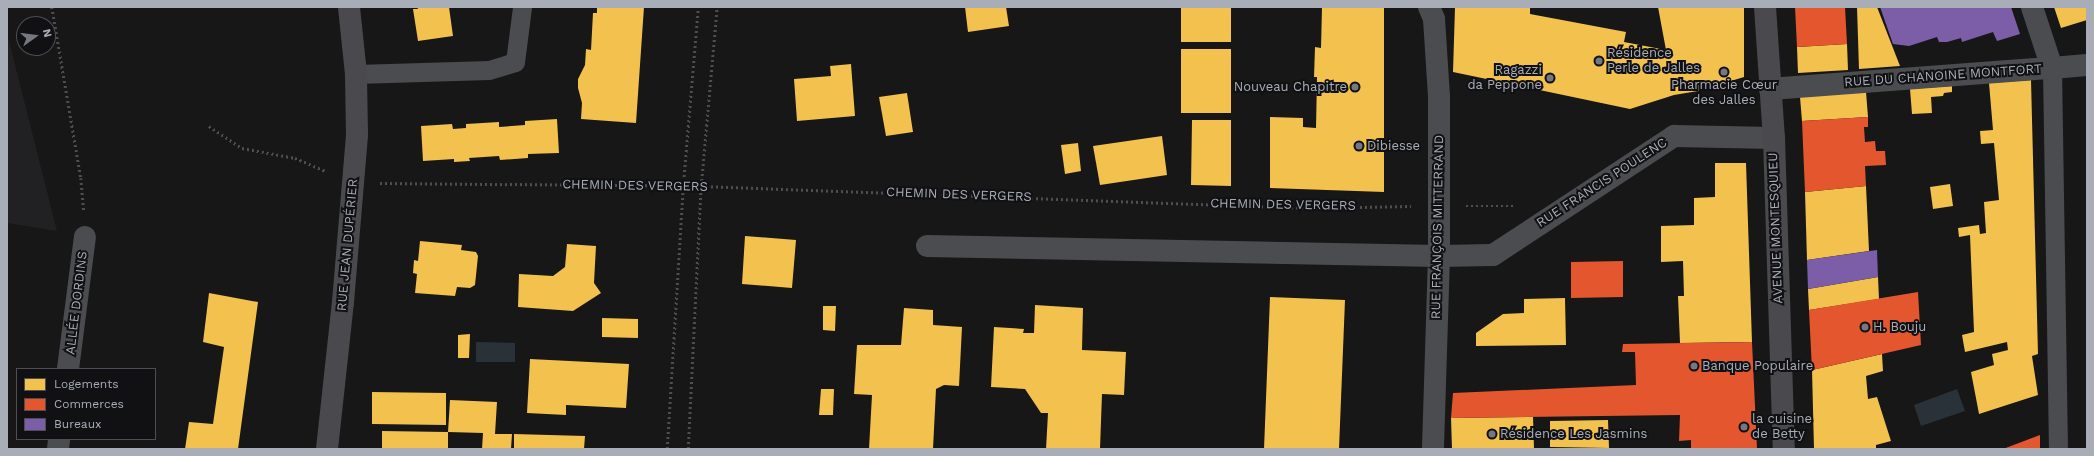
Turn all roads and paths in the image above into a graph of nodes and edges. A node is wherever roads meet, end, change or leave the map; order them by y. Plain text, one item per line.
1 (52, 7) edge
2 (344, 7) edge
3 (349, 7) edge
4 (522, 7) edge
5 (698, 7) edge
6 (717, 7) edge
7 (1429, 7) edge
8 (1766, 7) edge
9 (2032, 7) edge
10 (352, 40) junction
11 (2087, 65) edge
12 (2052, 68) junction
13 (356, 74) junction
14 (1770, 89) junction
15 (209, 126) dead end
16 (1774, 138) junction
17 (353, 183) junction
18 (702, 186) junction
19 (683, 187) junction
20 (1439, 206) junction
21 (1518, 206) dead end
22 (86, 237) joint
23 (928, 246) dead end
24 (1439, 256) junction
25 (68, 368) edge
26 (327, 449) edge
27 (667, 449) edge
28 (688, 449) edge
29 (1433, 449) edge
30 (1784, 449) edge
31 (2058, 449) edge

1 - 22 path
2 - 10 street, RUE JEAN DUPÉRIER
3 - 10 street, RUE JEAN DUPÉRIER
4 - 13 lane
5 - 19 path
6 - 18 path
7 - 20 street, RUE FRANÇOIS MITTERRAND
8 - 14 street, AVENUE MONTESQUIEU
9 - 12 street, RUE DU CHANOINE MONTFORT
10 - 13 street, RUE JEAN DUPÉRIER
11 - 12 street
12 - 14 street, RUE DU CHANOINE MONTFORT
12 - 31 lane
13 - 17 street, RUE JEAN DUPÉRIER
14 - 16 street, AVENUE MONTESQUIEU
15 - 17 path
16 - 24 street, RUE FRANCIS POULENC
16 - 30 street, AVENUE MONTESQUIEU
17 - 19 path, CHEMIN DES VERGERS
17 - 26 street, RUE JEAN DUPÉRIER
18 - 19 path, CHEMIN DES VERGERS
18 - 20 path, CHEMIN DES VERGERS
18 - 28 path
19 - 27 path
20 - 21 path, CHEMIN DES VERGERS
20 - 24 street, RUE FRANÇOIS MITTERRAND
22 - 25 street, ALLÉE DORDINS
23 - 24 street
24 - 29 street, RUE FRANÇOIS MITTERRAND

